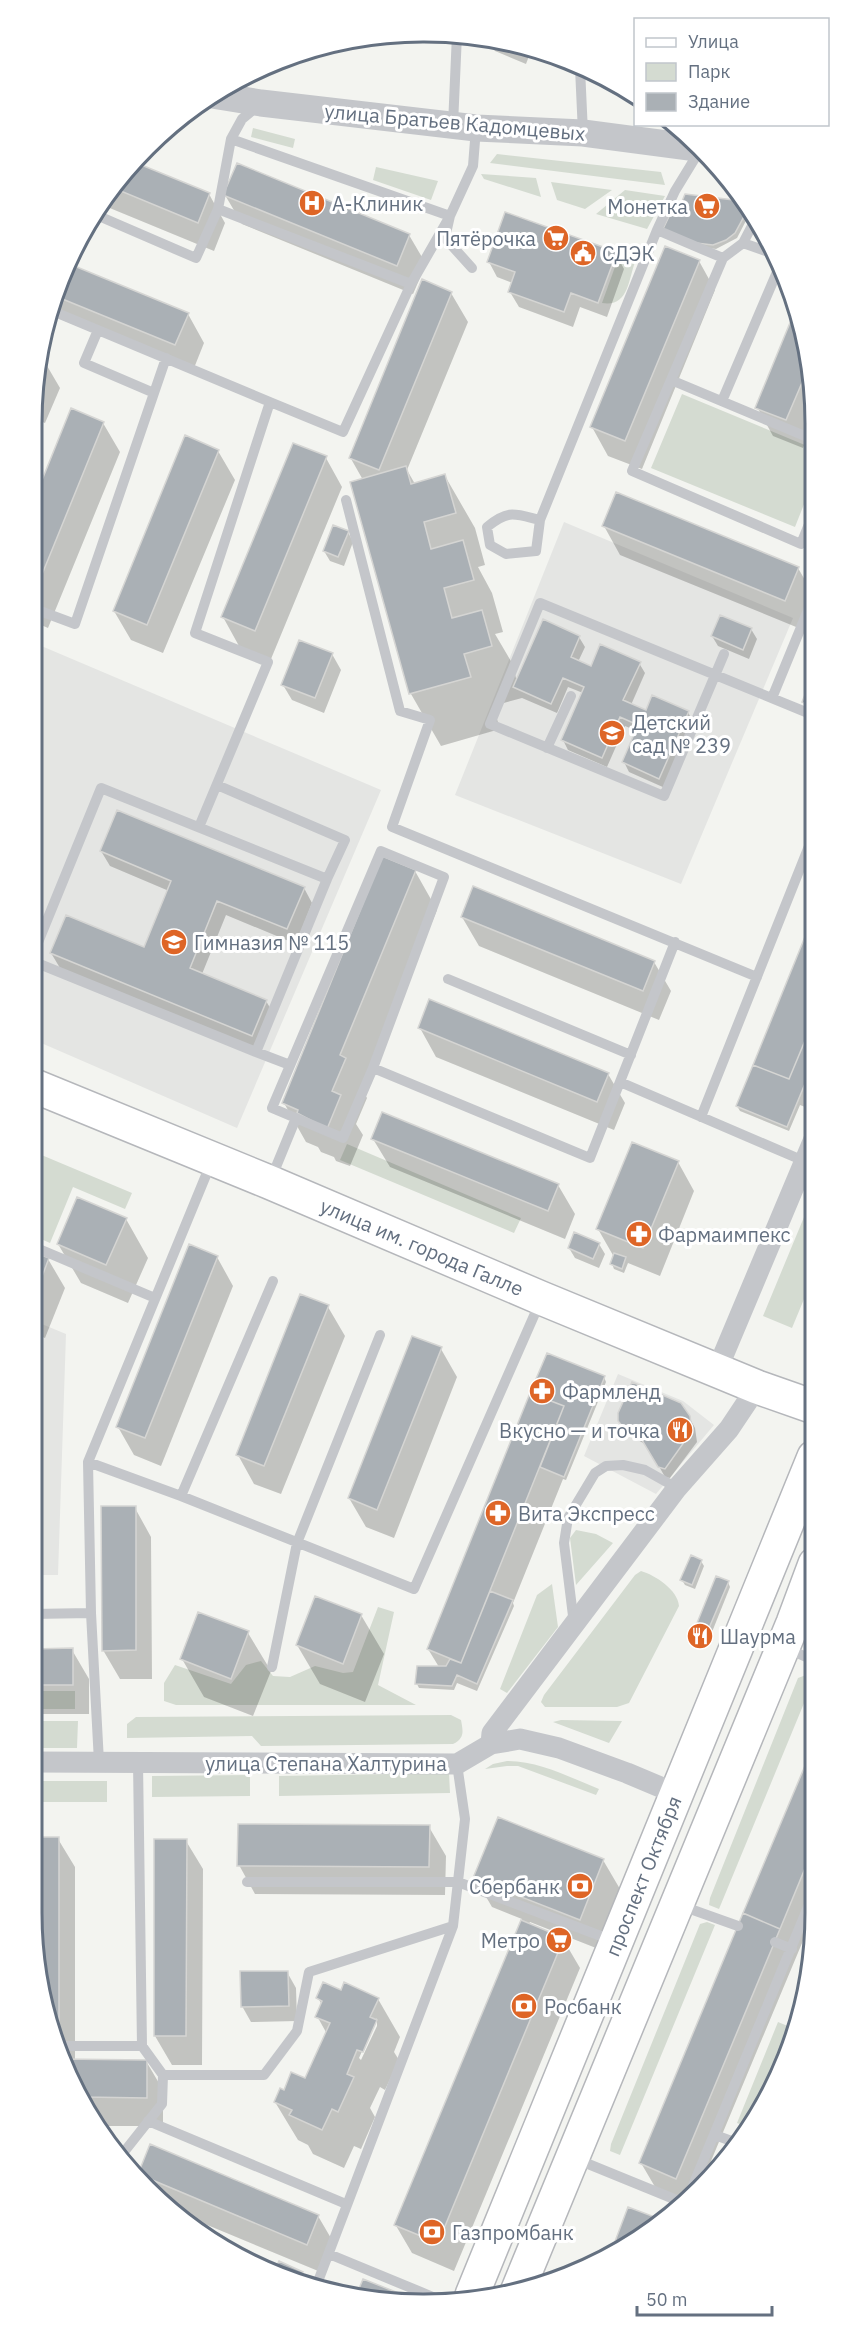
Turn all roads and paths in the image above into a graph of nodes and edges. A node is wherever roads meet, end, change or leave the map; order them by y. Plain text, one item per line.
1 (458, 44) edge
2 (580, 76) edge
3 (226, 98) edge
4 (261, 104) junction
5 (464, 127) junction
6 (583, 133) junction
7 (231, 139) junction
8 (686, 147) edge
9 (695, 156) edge
10 (218, 209) junction
11 (450, 216) junction
12 (102, 218) edge
13 (751, 228) edge
14 (657, 230) junction
15 (743, 243) junction
16 (763, 250) edge
17 (723, 258) junction
18 (472, 268) dead end
19 (775, 276) edge
20 (411, 284) junction
21 (58, 313) edge
22 (98, 330) junction
23 (166, 358) junction
24 (671, 380) junction
25 (154, 393) junction
26 (722, 401) junction
27 (270, 402) junction
28 (805, 436) edge
29 (346, 500) dead end
30 (540, 520) junction
31 (805, 534) edge
32 (42, 612) edge
33 (805, 618) edge
34 (724, 654) dead end
35 (714, 675) junction
36 (571, 696) dead end
37 (772, 698) junction
38 (805, 712) edge
39 (547, 748) junction
40 (217, 785) junction
41 (199, 828) junction
42 (805, 856) edge
43 (327, 879) junction
44 (42, 935) edge
45 (675, 942) junction
46 (42, 963) edge
47 (757, 977) junction
48 (448, 979) dead end
49 (256, 1052) junction
50 (631, 1055) junction
51 (290, 1065) junction
52 (373, 1068) junction
53 (620, 1082) junction
54 (42, 1089) edge
55 (701, 1117) junction
56 (296, 1118) junction
57 (212, 1159) junction
58 (804, 1161) joint
59 (269, 1182) junction
60 (42, 1250) edge
61 (273, 1281) dead end
62 (155, 1298) junction
63 (541, 1298) junction
64 (380, 1335) dead end
65 (717, 1370) junction
66 (757, 1387) junction
67 (805, 1404) edge
68 (88, 1462) junction
69 (805, 1480) edge
70 (677, 1488) junction
71 (181, 1496) junction
72 (297, 1542) junction
73 (805, 1590) edge
74 (754, 1608) junction
75 (91, 1613) junction
76 (42, 1614) edge
77 (574, 1624) junction
78 (788, 1635) junction
79 (805, 1651) edge
80 (272, 1667) dead end
81 (491, 1744) junction
82 (42, 1762) edge
83 (99, 1762) junction
84 (138, 1762) junction
85 (457, 1764) junction
86 (677, 1794) junction
87 (247, 1882) dead end
88 (458, 1882) junction
89 (676, 1904) junction
90 (805, 1916) edge
91 (453, 1926) junction
92 (738, 1926) dead end
93 (616, 1942) junction
94 (775, 1942) dead end
95 (792, 1949) junction
96 (66, 2046) edge
97 (142, 2046) junction
98 (164, 2075) junction
99 (148, 2121) junction
100 (715, 2135) junction
101 (729, 2140) edge
102 (125, 2150) edge
103 (573, 2158) junction
104 (696, 2179) edge
105 (674, 2200) edge
106 (346, 2204) junction
107 (328, 2254) junction
108 (319, 2279) edge
109 (522, 2281) edge
110 (474, 2291) edge
111 (426, 2294) edge

1 - 5 lane
2 - 6 lane
3 - 4 street, улица Братьев Кадомцевых
4 - 5 street, улица Братьев Кадомцевых
4 - 7 lane
5 - 6 street, улица Братьев Кадомцевых
5 - 11 lane
6 - 8 street, улица Братьев Кадомцевых
7 - 10 lane
7 - 11 lane
9 - 14 lane
10 - 12 lane
10 - 20 lane
11 - 18 lane
11 - 20 lane
13 - 15 lane
14 - 17 lane
14 - 30 lane
15 - 16 lane
15 - 17 lane
17 - 24 lane
19 - 26 lane
20 - 27 lane
21 - 22 lane
22 - 23 lane
22 - 25 lane
23 - 25 lane
23 - 27 lane
24 - 26 lane
24 - 31 lane
25 - 32 lane
26 - 28 lane
27 - 40 lane
29 - 45 lane
30 - 30 lane
33 - 37 lane
34 - 35 lane
35 - 37 lane
35 - 39 lane
35 - 39 lane
36 - 39 lane
37 - 38 lane
40 - 41 lane
40 - 43 lane
41 - 43 lane
41 - 44 lane
42 - 47 lane
43 - 49 lane
45 - 47 lane
45 - 50 lane
46 - 49 lane
47 - 55 lane
48 - 50 lane
49 - 51 lane
50 - 53 lane
51 - 52 lane
51 - 56 lane
52 - 53 lane
52 - 56 lane
53 - 55 lane
54 - 57 main road, улица им. города Галле
55 - 58 lane
56 - 59 lane
57 - 59 main road, улица им. города Галле
57 - 62 lane
58 - 65 street
59 - 63 main road, улица им. города Галле
60 - 62 lane
61 - 71 lane
62 - 68 lane
63 - 65 main road, улица им. города Галле
63 - 72 lane
64 - 72 lane
65 - 66 main road, улица им. города Галле
66 - 67 main road, улица им. города Галле
66 - 70 street
68 - 71 lane
68 - 75 lane
69 - 74 main road, проспект Октября
70 - 77 street
70 - 77 lane
71 - 72 lane
72 - 80 lane
73 - 78 main road, проспект Октября
74 - 78 main road
74 - 86 main road, проспект Октября
75 - 76 lane
75 - 83 lane
77 - 81 street
78 - 79 lane
78 - 89 main road, проспект Октября
81 - 85 street, улица Степана Халтурина
81 - 86 street, улица Степана Халтурина
82 - 83 street, улица Степана Халтурина
83 - 84 street, улица Степана Халтурина
84 - 85 street, улица Степана Халтурина
84 - 97 lane
85 - 88 lane
86 - 93 main road, проспект Октября
87 - 88 lane
88 - 91 lane
88 - 93 lane
89 - 92 lane
89 - 103 main road, проспект Октября
90 - 95 lane
91 - 98 lane
91 - 106 lane
93 - 110 main road, проспект Октября
94 - 95 lane
95 - 100 lane
96 - 97 lane
97 - 98 lane
98 - 99 lane
99 - 102 lane
99 - 106 lane
100 - 101 lane
100 - 104 lane
103 - 105 lane
103 - 109 main road, проспект Октября
106 - 107 lane
107 - 108 lane
107 - 111 lane

